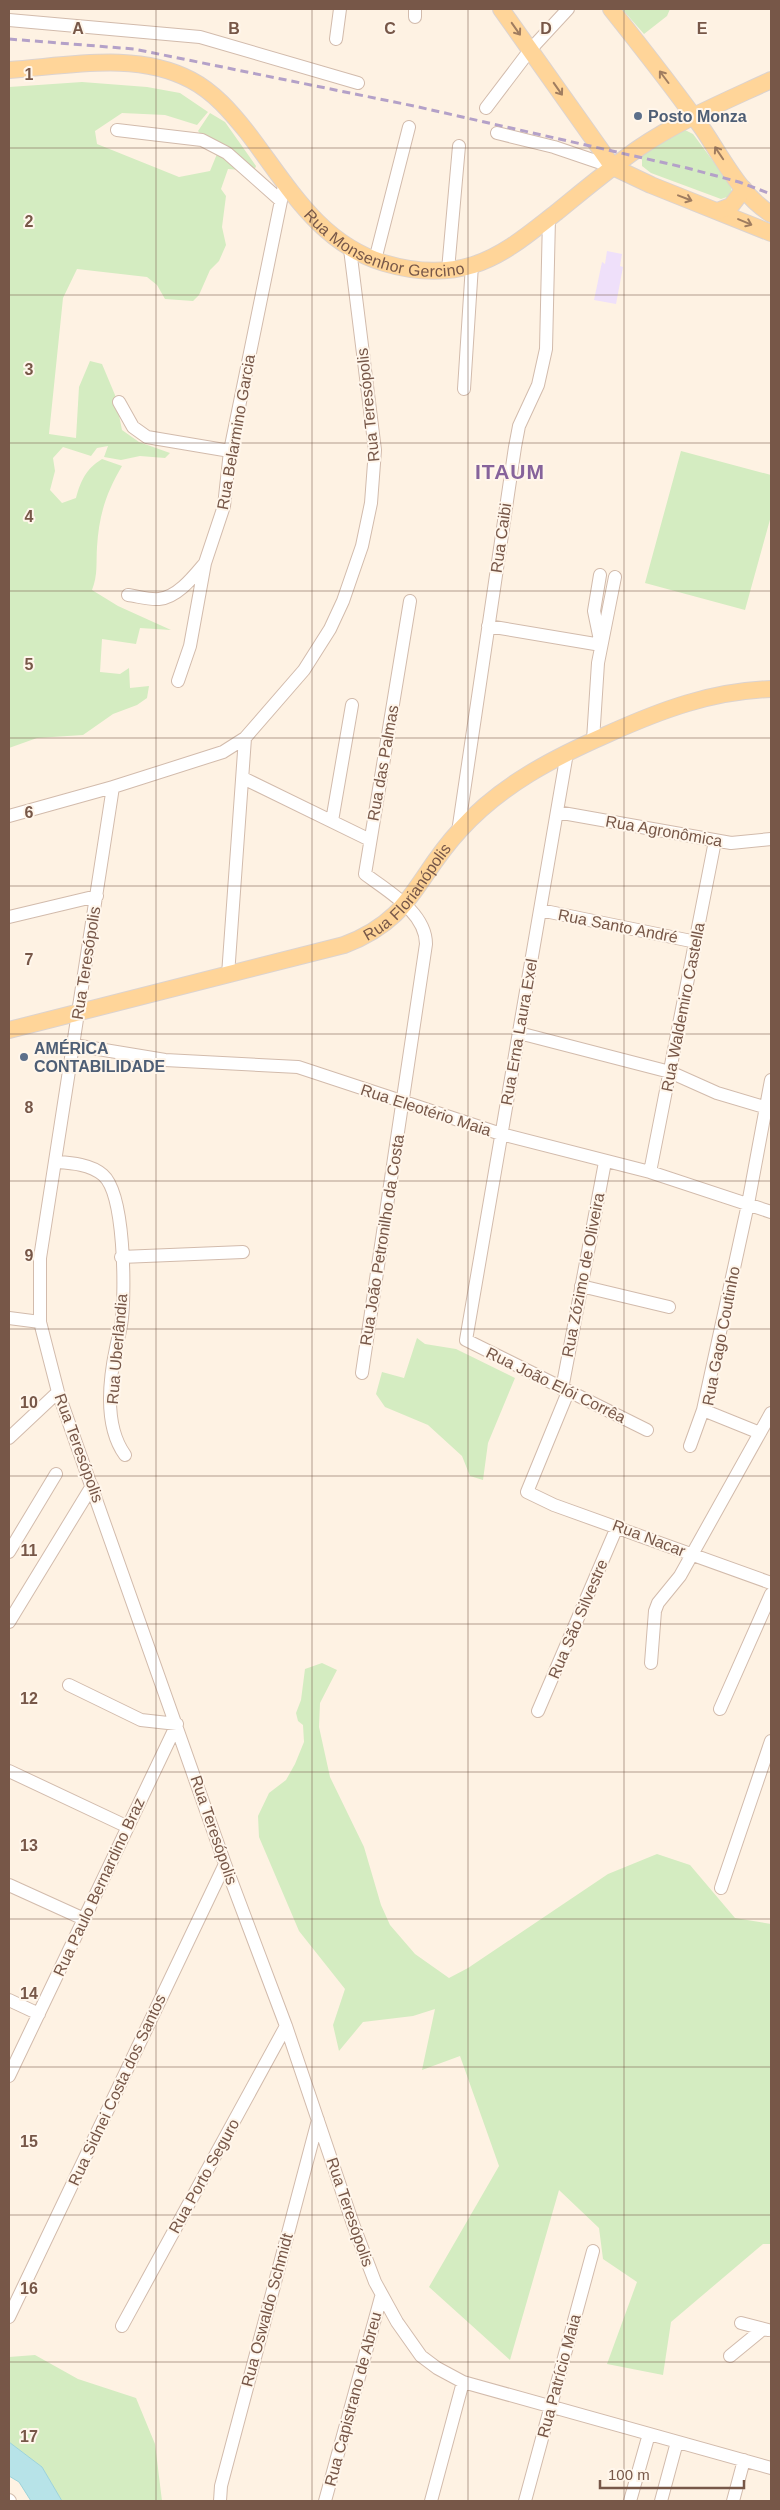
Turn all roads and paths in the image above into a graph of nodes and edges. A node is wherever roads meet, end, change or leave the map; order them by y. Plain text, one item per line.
1 (340, 9) edge
2 (501, 9) edge
3 (568, 9) edge
4 (611, 9) edge
5 (9, 20) edge
6 (336, 39) dead end
7 (530, 50) junction
8 (9, 70) edge
9 (771, 80) edge
10 (358, 83) dead end
11 (486, 108) dead end
12 (693, 116) junction
13 (409, 127) dead end
14 (117, 130) dead end
15 (497, 133) dead end
16 (459, 146) dead end
17 (613, 167) junction
18 (285, 181) junction
19 (591, 184) junction
20 (651, 185) junction
21 (744, 189) junction
22 (280, 200) junction
23 (718, 211) junction
24 (771, 214) edge
25 (549, 218) junction
26 (771, 233) edge
27 (350, 249) junction
28 (375, 260) junction
29 (472, 265) junction
30 (448, 270) junction
31 (464, 389) dead end
32 (119, 402) dead end
33 (230, 451) junction
34 (205, 563) junction
35 (600, 575) dead end
36 (615, 577) dead end
37 (128, 595) dead end
38 (410, 601) dead end
39 (488, 626) junction
40 (601, 645) junction
41 (178, 681) dead end
42 (771, 689) edge
43 (352, 705) dead end
44 (245, 738) junction
45 (593, 740) junction
46 (567, 753) junction
47 (242, 778) junction
48 (114, 787) junction
49 (557, 812) junction
50 (9, 816) edge
51 (332, 821) junction
52 (458, 832) junction
53 (771, 839) edge
54 (370, 840) junction
55 (715, 841) junction
56 (97, 896) junction
57 (405, 905) junction
58 (540, 910) junction
59 (9, 917) edge
60 (696, 942) junction
61 (228, 975) junction
62 (79, 1011) junction
63 (9, 1030) edge
64 (519, 1033) junction
65 (74, 1045) junction
66 (670, 1072) junction
67 (771, 1080) edge
68 (403, 1102) junction
69 (769, 1108) edge
70 (501, 1134) junction
71 (56, 1162) junction
72 (605, 1162) junction
73 (650, 1172) junction
74 (748, 1204) junction
75 (771, 1212) edge
76 (243, 1252) dead end
77 (121, 1256) junction
78 (581, 1286) junction
79 (669, 1307) dead end
80 (9, 1318) edge
81 (40, 1322) junction
82 (466, 1340) joint
83 (362, 1373) dead end
84 (565, 1390) junction
85 (58, 1392) junction
86 (703, 1410) junction
87 (771, 1413) edge
88 (647, 1430) dead end
89 (760, 1433) junction
90 (9, 1438) edge
91 (690, 1446) dead end
92 (125, 1455) dead end
93 (56, 1474) dead end
94 (92, 1486) junction
95 (526, 1492) joint
96 (617, 1527) junction
97 (9, 1552) edge
98 (690, 1554) junction
99 (771, 1583) edge
100 (771, 1594) edge
101 (9, 1622) edge
102 (651, 1663) dead end
103 (68, 1685) dead end
104 (720, 1710) dead end
105 (538, 1712) dead end
106 (176, 1724) junction
107 (771, 1741) edge
108 (9, 1771) edge
109 (128, 1827) junction
110 (225, 1864) junction
111 (9, 1885) edge
112 (721, 1888) dead end
113 (84, 1919) junction
114 (9, 2000) edge
115 (39, 2014) junction
116 (286, 2026) junction
117 (9, 2076) edge
118 (318, 2120) junction
119 (593, 2251) dead end
120 (381, 2297) junction
121 (9, 2317) edge
122 (741, 2323) dead end
123 (122, 2326) dead end
124 (767, 2330) edge
125 (730, 2356) dead end
126 (463, 2382) junction
127 (551, 2406) junction
128 (649, 2434) junction
129 (677, 2442) junction
130 (744, 2460) junction
131 (771, 2468) edge
132 (220, 2501) edge
133 (325, 2501) edge
134 (431, 2501) edge
135 (525, 2501) edge
136 (630, 2501) edge
137 (661, 2501) edge
138 (733, 2501) edge

1 - 6 street
2 -> 7 main road
3 - 7 street
12 -> 4 main road
5 - 10 street
7 - 11 street
7 -> 17 main road
8 - 18 main road, Rua Monsenhor Gercino
9 - 12 main road, Rua Monsenhor Gercino
12 - 17 main road, Rua Monsenhor Gercino
21 -> 12 main road
13 - 28 street
14 - 22 street
15 - 17 street
16 - 30 street
17 - 19 main road, Rua Monsenhor Gercino
17 - 20 main road
18 - 22 street, Rua Belarmino Garcia
18 - 27 main road, Rua Monsenhor Gercino
19 - 20 main road
19 - 25 main road, Rua Monsenhor Gercino
20 -> 23 main road
21 - 23 main road
21 - 24 main road
22 - 33 street, Rua Belarmino Garcia
23 -> 26 main road
25 - 29 main road, Rua Monsenhor Gercino
25 - 39 street, Rua Caibi
27 - 28 main road, Rua Monsenhor Gercino
27 - 44 street, Rua Teresópolis
28 - 30 main road, Rua Monsenhor Gercino
29 - 30 main road, Rua Monsenhor Gercino
29 - 31 street
32 - 33 street
33 - 34 street, Rua Belarmino Garcia
34 - 37 street
34 - 41 street, Rua Belarmino Garcia
35 - 40 street
36 - 40 street
38 - 54 street, Rua das Palmas
39 - 40 street
39 - 52 street, Rua Caibi
40 - 45 street
42 - 45 main road, Rua Florianópolis
43 - 51 street
44 - 47 street
44 - 48 street, Rua Teresópolis
45 - 46 main road, Rua Florianópolis
46 - 49 street, Rua Erna Laura Exel
46 - 52 main road, Rua Florianópolis
47 - 51 street
47 - 61 street
48 - 50 street
48 - 56 street, Rua Teresópolis
49 - 55 street, Rua Agronômica
49 - 58 street, Rua Erna Laura Exel
51 - 54 street
52 - 57 main road, Rua Florianópolis
53 - 55 street, Rua Agronômica
54 - 57 street, Rua das Palmas
55 - 60 street, Rua Waldemiro Castella
56 - 59 street
56 - 62 street, Rua Teresópolis
57 - 61 main road, Rua Florianópolis
57 - 68 street, Rua João Petronilho da Costa
58 - 60 street, Rua Santo André
58 - 64 street, Rua Erna Laura Exel
60 - 66 street, Rua Waldemiro Castella
61 - 62 main road, Rua Florianópolis
62 - 63 main road, Rua Florianópolis
62 - 65 street, Rua Teresópolis
64 - 66 street
64 - 70 street, Rua Erna Laura Exel
65 - 68 street, Rua Eleotério Maia
65 - 71 street, Rua Teresópolis
66 - 69 street
66 - 73 street, Rua Waldemiro Castella
67 - 69 street, Rua Gago Coutinho
68 - 70 street, Rua Eleotério Maia
68 - 83 street, Rua João Petronilho da Costa
69 - 74 street, Rua Gago Coutinho
70 - 72 street, Rua Eleotério Maia
70 - 82 street, Rua Erna Laura Exel
71 - 77 street, Rua Uberlândia
71 - 81 street, Rua Teresópolis
72 - 73 street, Rua Eleotério Maia
72 - 78 street, Rua Zózimo de Oliveira
73 - 74 street, Rua Eleotério Maia
74 - 75 street, Rua Eleotério Maia
74 - 86 street, Rua Gago Coutinho
76 - 77 street
77 - 92 street, Rua Uberlândia
78 - 79 street
78 - 84 street, Rua Zózimo de Oliveira
80 - 81 street
81 - 85 street, Rua Teresópolis
82 - 84 street, Rua João Elói Corrêa
84 - 88 street, Rua João Elói Corrêa
84 - 95 street, Rua Zózimo de Oliveira
85 - 90 street
85 - 94 street, Rua Teresópolis
86 - 89 street, Rua Gago Coutinho
86 - 91 street
87 - 89 street
89 - 98 street
93 - 97 street
94 - 101 street
94 - 106 street, Rua Teresópolis
95 - 96 street, Rua Nacar
96 - 98 street, Rua Nacar
96 - 105 street, Rua São Silvestre
98 - 99 street, Rua Nacar
98 - 102 street
100 - 104 street
103 - 106 street
106 - 109 street, Rua Paulo Bernardino Braz
106 - 110 street, Rua Teresópolis
107 - 112 street
108 - 109 street
109 - 113 street, Rua Paulo Bernardino Braz
110 - 116 street, Rua Teresópolis
110 - 121 street, Rua Sidnei Costa dos Santos
111 - 113 street
113 - 115 street, Rua Paulo Bernardino Braz
114 - 115 street
115 - 117 street, Rua Paulo Bernardino Braz
116 - 118 street, Rua Teresópolis
116 - 123 street, Rua Porto Seguro
118 - 120 street, Rua Teresópolis
118 - 132 street, Rua Oswaldo Schmidt
119 - 127 street, Rua Patrício Maia
120 - 126 street, Rua Teresópolis
120 - 133 street, Rua Capistrano de Abreu
122 - 124 street
124 - 125 street
126 - 127 street, Rua Teresópolis
126 - 134 street
127 - 128 street, Rua Teresópolis
127 - 135 street, Rua Patrício Maia
128 - 129 street, Rua Teresópolis
128 - 136 street
129 - 130 street, Rua Teresópolis
129 - 137 street
130 - 131 street, Rua Teresópolis
130 - 138 street

